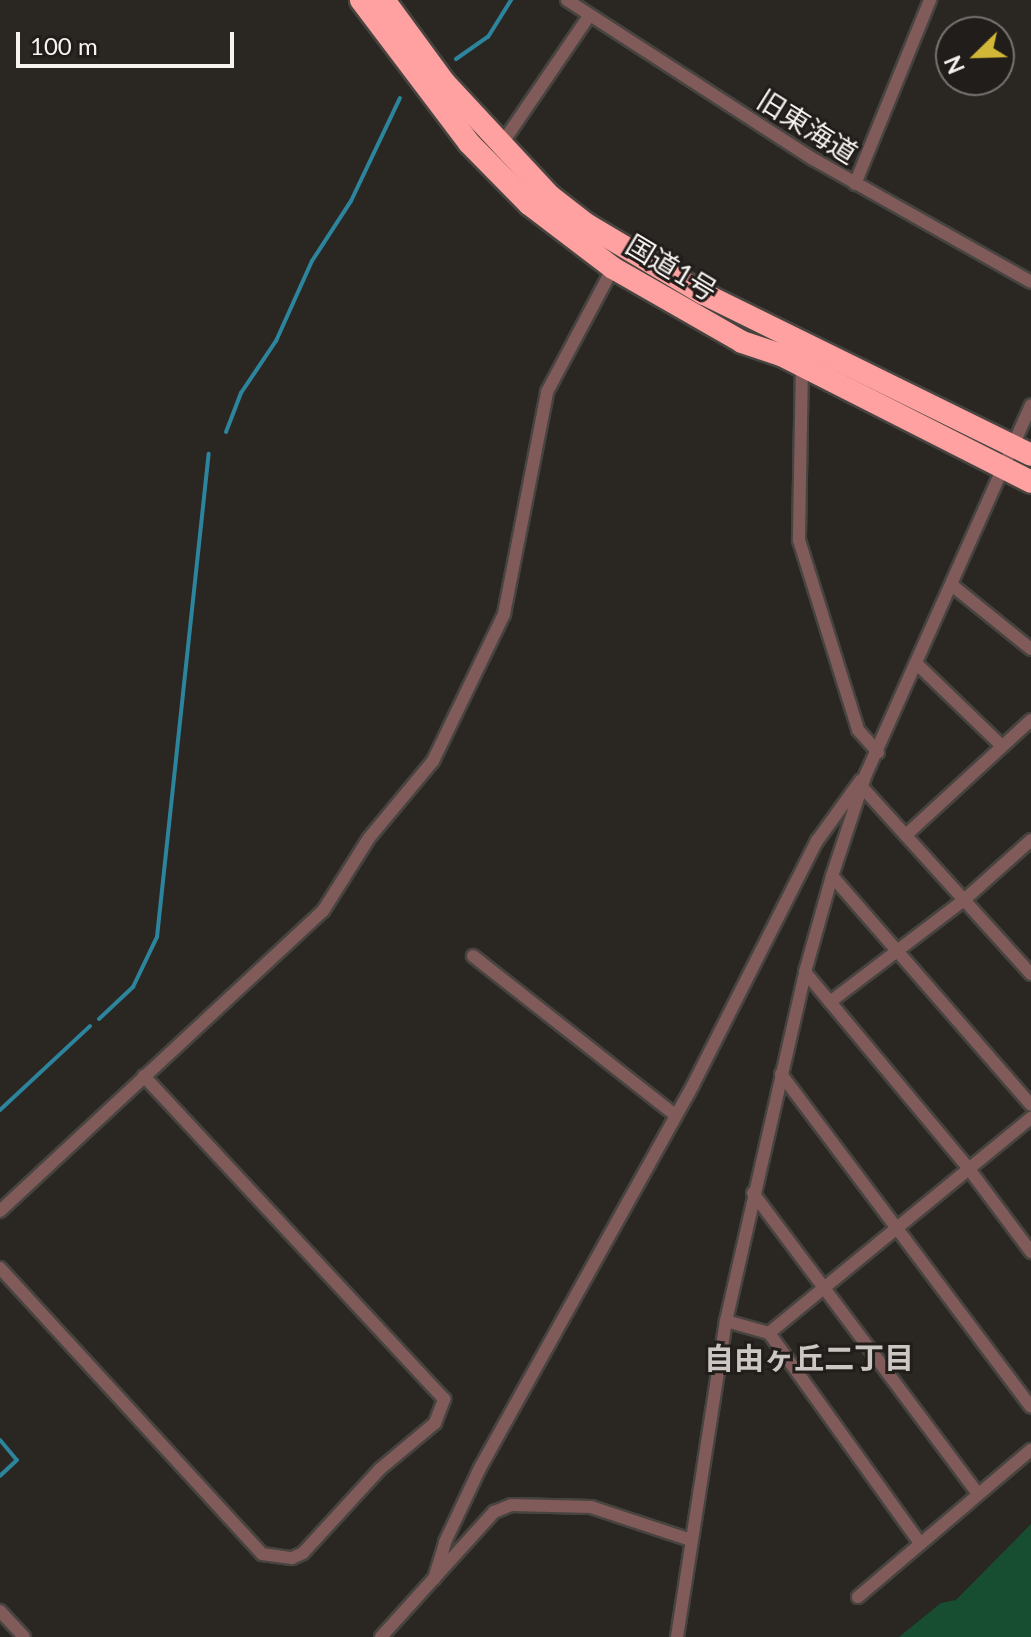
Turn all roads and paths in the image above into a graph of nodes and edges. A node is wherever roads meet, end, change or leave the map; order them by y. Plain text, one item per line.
1 (361, 0) edge
2 (384, 0) edge
3 (567, 0) edge
4 (930, 0) edge
5 (589, 16) junction
6 (501, 145) junction
7 (855, 184) junction
8 (613, 268) junction
9 (1031, 282) edge
10 (802, 355) junction
11 (1031, 405) edge
12 (1022, 450) edge
13 (1004, 469) junction
14 (1031, 482) edge
15 (953, 586) junction
16 (1031, 649) edge
17 (917, 664) junction
18 (1031, 720) edge
19 (1002, 746) junction
20 (878, 752) junction
21 (866, 774) junction
22 (862, 787) junction
23 (906, 835) junction
24 (1031, 840) edge
25 (832, 876) junction
26 (964, 900) junction
27 (898, 951) junction
28 (473, 956) dead end
29 (1029, 969) edge
30 (805, 972) junction
31 (830, 1002) junction
32 (781, 1074) junction
33 (144, 1076) junction
34 (1031, 1105) edge
35 (675, 1115) junction
36 (1031, 1118) edge
37 (969, 1169) junction
38 (753, 1193) junction
39 (0, 1211) edge
40 (896, 1226) junction
41 (1031, 1252) edge
42 (0, 1268) edge
43 (822, 1286) junction
44 (726, 1321) junction
45 (769, 1333) junction
46 (1031, 1407) edge
47 (1031, 1450) edge
48 (978, 1494) junction
49 (688, 1539) junction
50 (920, 1543) junction
51 (434, 1579) junction
52 (858, 1597) dead end
53 (0, 1611) edge
54 (24, 1637) edge
55 (381, 1637) edge
56 (677, 1637) edge

1 - 8 highway, 国道1号
2 - 6 highway, 国道1号
3 - 5 street, 旧東海道
4 - 7 street
5 - 6 street
5 - 7 street, 旧東海道
6 - 10 highway, 国道1号
7 - 9 street, 旧東海道
8 - 10 highway, 国道1号
8 - 33 street
10 - 12 highway, 国道1号
10 - 13 highway, 国道1号
10 - 20 street
11 - 12 street
12 - 13 street
13 - 14 highway, 国道1号
13 - 15 street
15 - 16 street
15 - 17 street
17 - 19 street
17 - 20 street
18 - 19 street
19 - 23 street
20 - 21 street
21 - 22 street
21 - 35 street
22 - 23 street
22 - 25 street
23 - 26 street
24 - 26 street
25 - 27 street
25 - 30 street
26 - 27 street
26 - 29 street
27 - 31 street
27 - 34 street
28 - 35 street
30 - 31 street
30 - 32 street
31 - 37 street
32 - 38 street
32 - 40 street
33 - 39 street
33 - 42 street
35 - 51 street
36 - 37 street
37 - 40 street
37 - 41 street
38 - 43 street
38 - 44 street
40 - 43 street
40 - 46 street
43 - 45 street
43 - 48 street
44 - 45 street
44 - 49 street
45 - 50 street
47 - 48 street
48 - 50 street
49 - 51 street
49 - 56 street
50 - 52 street
51 - 55 street
53 - 54 street

